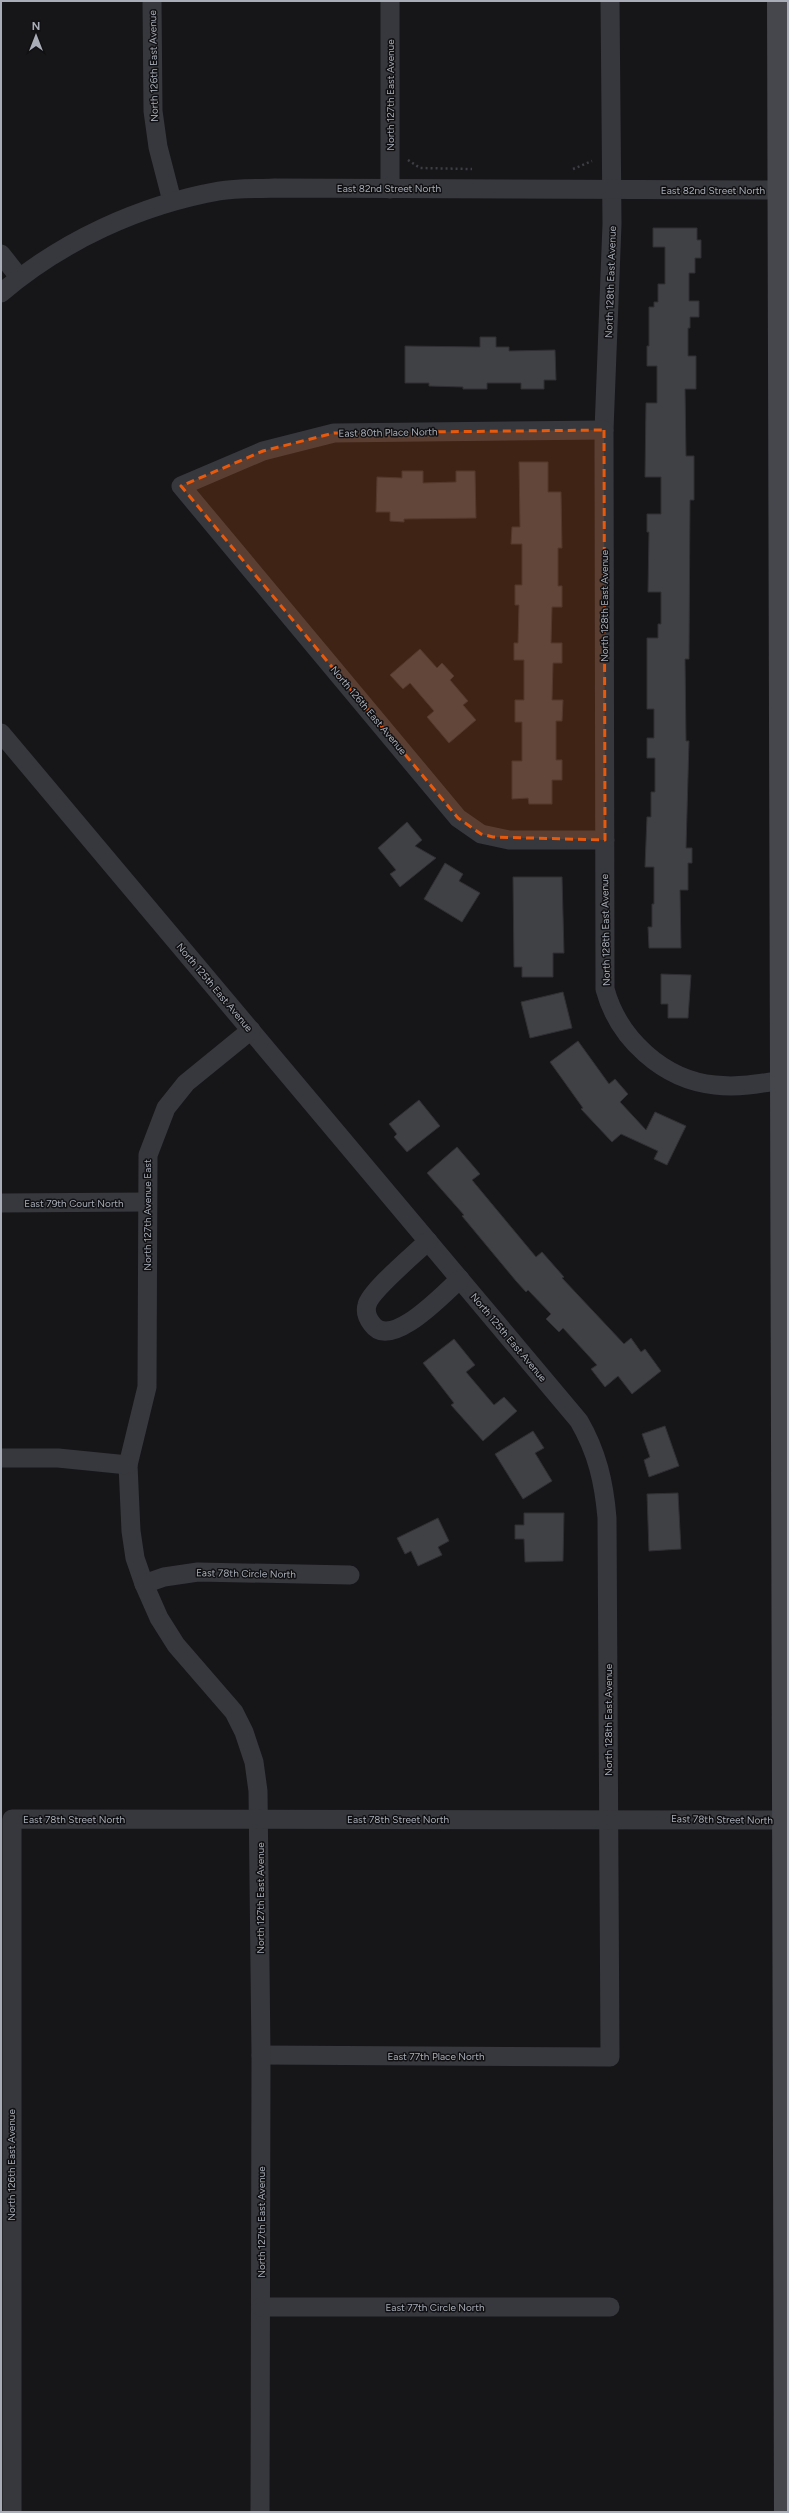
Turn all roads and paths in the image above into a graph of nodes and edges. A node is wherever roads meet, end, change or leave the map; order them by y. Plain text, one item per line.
1 (152, 1) edge
2 (390, 1) edge
3 (610, 1) edge
4 (778, 1) edge
5 (592, 157) dead end
6 (405, 158) dead end
7 (474, 169) dead end
8 (567, 169) dead end
9 (390, 189) junction
10 (611, 189) junction
11 (779, 190) junction
12 (172, 201) junction
13 (1, 254) edge
14 (19, 277) junction
15 (1, 293) edge
16 (604, 430) junction
17 (181, 486) joint
18 (1, 733) edge
19 (605, 840) junction
20 (251, 1030) junction
21 (785, 1080) edge
22 (146, 1202) junction
23 (1, 1203) edge
24 (428, 1241) junction
25 (460, 1279) junction
26 (147, 1321) joint
27 (558, 1396) joint
28 (1, 1458) edge
29 (128, 1465) junction
30 (350, 1575) dead end
31 (144, 1584) junction
32 (608, 1818) junction
33 (12, 1819) joint
34 (259, 1819) junction
35 (784, 1820) junction
36 (261, 2055) junction
37 (610, 2057) joint
38 (786, 2176) edge
39 (6, 2207) edge
40 (610, 2306) dead end
41 (261, 2307) junction
42 (7, 2445) edge
43 (12, 2512) edge
44 (260, 2512) edge
45 (785, 2512) edge

1 - 12 street, North 126th East Avenue
2 - 9 street, North 127th East Avenue
3 - 10 street, North 128th East Avenue
4 - 11 main road
5 - 8 path
6 - 7 path
9 - 10 street, East 82nd Street North
9 - 12 street, East 82nd Street North
10 - 11 street, East 82nd Street North
10 - 16 street, North 128th East Avenue
11 - 21 main road
12 - 14 street, East 82nd Street North
13 - 14 street
14 - 15 street, East 82nd Street North
16 - 17 street, East 80th Place North
16 - 19 street, North 128th East Avenue
17 - 19 street, North 126th East Avenue
18 - 20 street, North 125th East Avenue
19 - 21 street, North 128th East Avenue
20 - 22 street, North 127th Avenue East
20 - 24 street, North 125th East Avenue
21 - 35 main road
22 - 23 street, East 79th Court North
22 - 26 street, North 127th Avenue East
24 - 25 street, North 125th East Avenue
24 - 25 street
25 - 27 street, North 125th East Avenue
26 - 29 street, North 127th East Avenue
27 - 32 street, North 128th East Avenue
28 - 29 street
29 - 31 street, North 127th East Avenue
30 - 31 street, East 78th Circle North
31 - 34 street, North 127th East Avenue
32 - 34 street, East 78th Street North
32 - 35 street, East 78th Street North
32 - 37 street, North 128th East Avenue
33 - 34 street, East 78th Street North
33 - 39 street, North 126th East Avenue
34 - 36 street, North 127th East Avenue
35 - 38 main road
36 - 37 street, East 77th Place North
36 - 41 street, North 127th East Avenue
38 - 45 main road
39 - 42 street, North 126th East Avenue
40 - 41 street, East 77th Circle North
41 - 44 street, North 127th East Avenue
42 - 43 street, North 126th East Avenue

